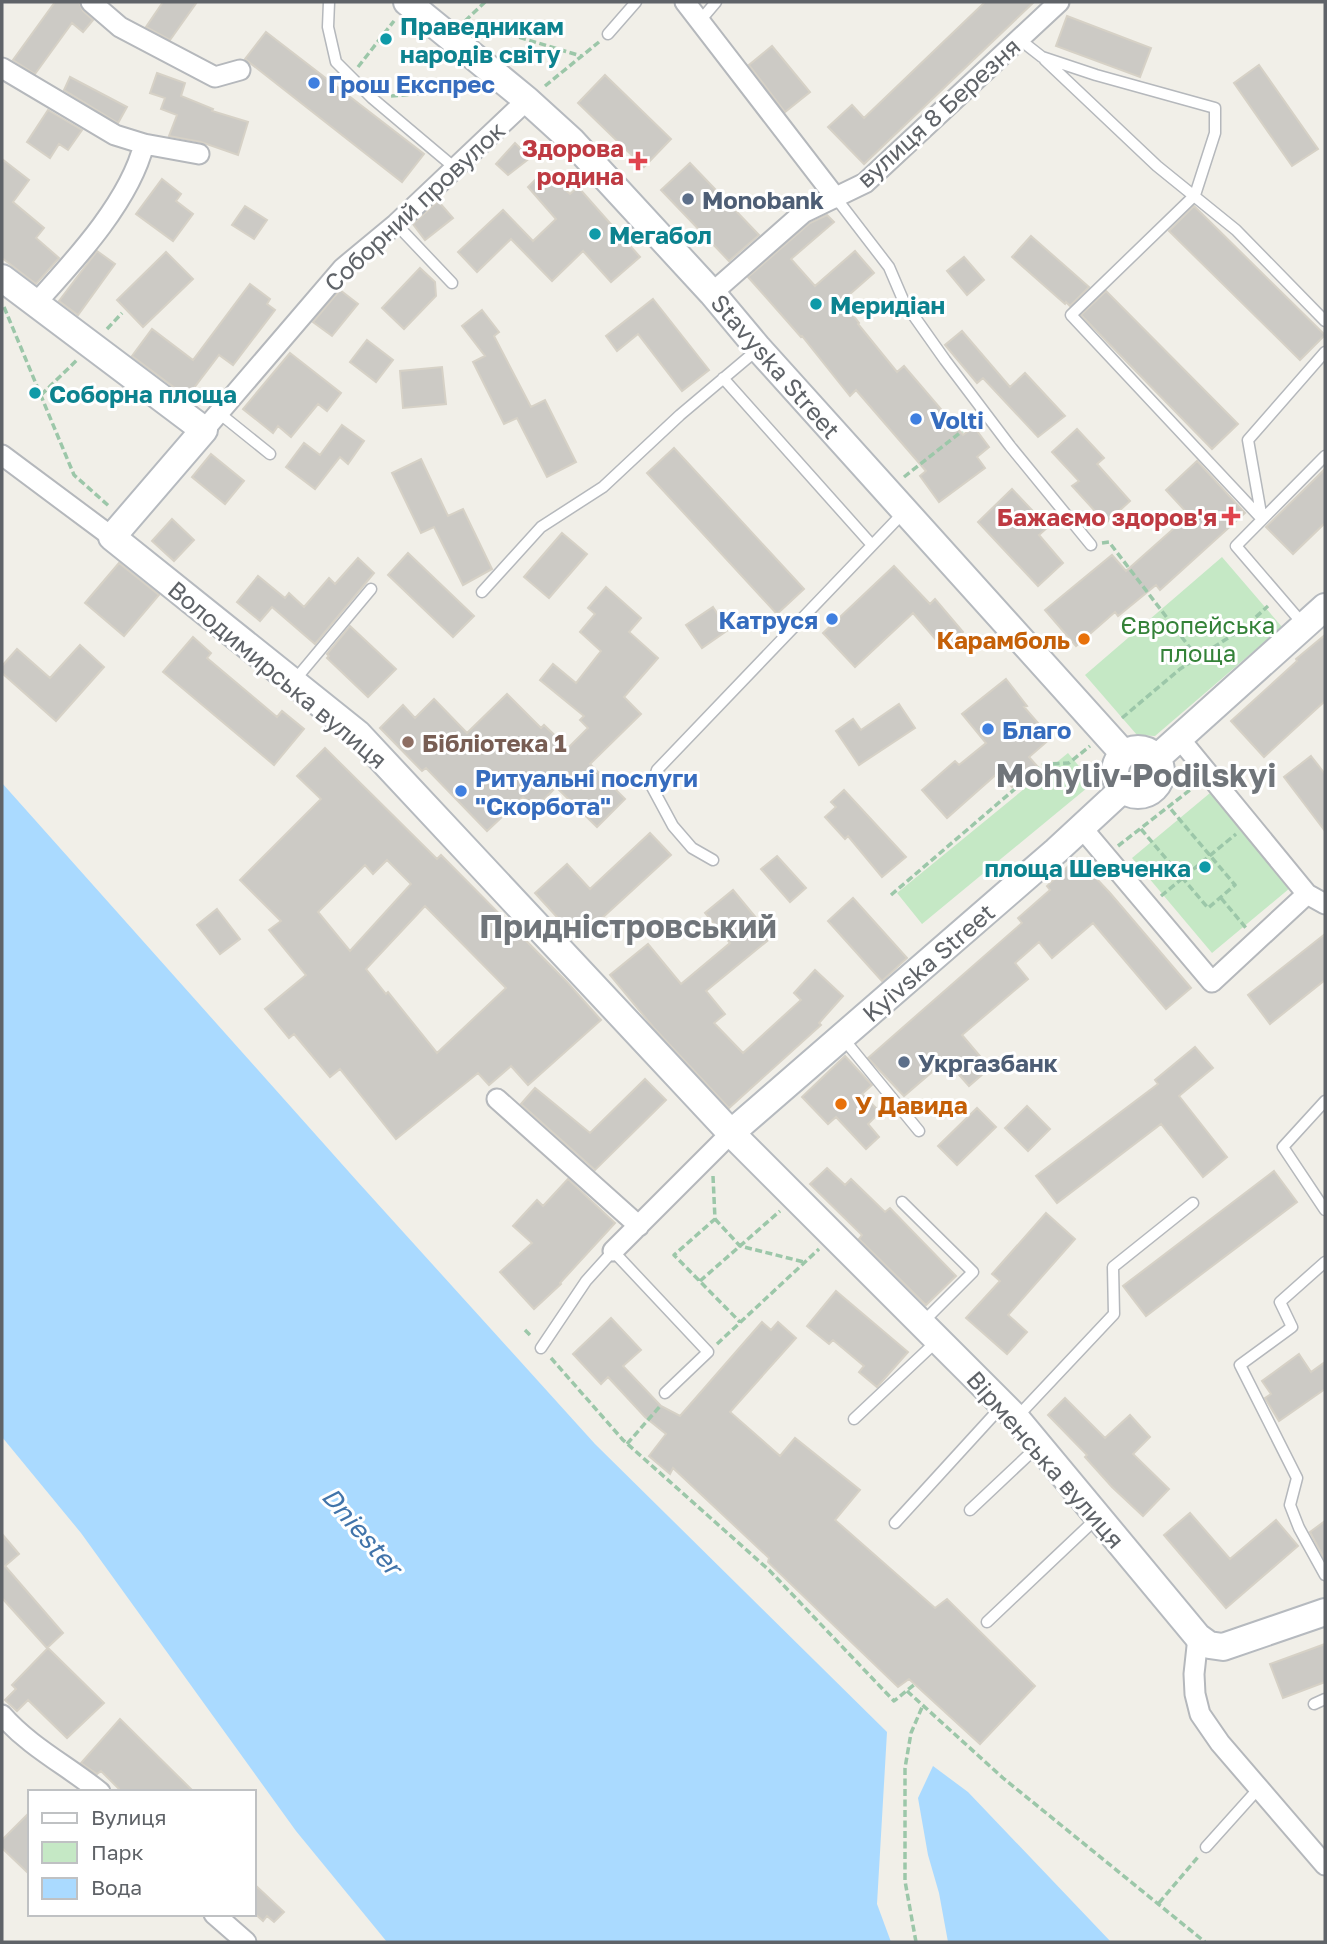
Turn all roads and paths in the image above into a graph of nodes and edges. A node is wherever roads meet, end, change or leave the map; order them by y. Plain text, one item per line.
1 (92, 2) edge
2 (329, 2) edge
3 (485, 2) edge
4 (636, 2) edge
5 (685, 2) edge
6 (716, 2) edge
7 (1059, 2) edge
8 (403, 9) edge
9 (699, 23) junction
10 (454, 26) junction
11 (608, 34) joint
12 (1019, 40) junction
13 (581, 57) junction
14 (1042, 57) junction
15 (2, 68) edge
16 (240, 70) dead end
17 (351, 77) junction
18 (484, 88) dead end
19 (372, 98) junction
20 (527, 100) junction
21 (144, 144) junction
22 (198, 154) dead end
23 (455, 168) junction
24 (1195, 195) junction
25 (836, 198) junction
26 (396, 224) junction
27 (2, 278) edge
28 (452, 284) dead end
29 (712, 293) junction
30 (2, 302) edge
31 (36, 303) junction
32 (4, 313) edge
33 (1325, 321) edge
34 (758, 348) junction
35 (1325, 352) edge
36 (723, 378) junction
37 (985, 414) junction
38 (212, 421) junction
39 (270, 454) dead end
40 (2, 455) edge
41 (1325, 456) edge
42 (886, 491) junction
43 (905, 512) junction
44 (1262, 519) junction
45 (119, 529) junction
46 (872, 545) junction
47 (1091, 545) joint
48 (371, 589) dead end
49 (482, 592) dead end
50 (1325, 607) edge
51 (1304, 625) junction
52 (1197, 657) dead end
53 (293, 681) junction
54 (1179, 737) junction
55 (1125, 754) junction
56 (1157, 758) junction
57 (1210, 775) junction
58 (1123, 789) junction
59 (1169, 807) junction
60 (1249, 823) junction
61 (1082, 828) junction
62 (1140, 829) junction
63 (1106, 856) junction
64 (1210, 856) junction
65 (713, 860) dead end
66 (1183, 878) junction
67 (1307, 894) junction
68 (1221, 898) junction
69 (1325, 905) edge
70 (1149, 907) junction
71 (1257, 940) junction
72 (842, 1037) junction
73 (497, 1099) dead end
74 (1325, 1101) edge
75 (919, 1131) dead end
76 (731, 1133) junction
77 (711, 1153) junction
78 (795, 1198) junction
79 (902, 1202) dead end
80 (1193, 1203) dead end
81 (1325, 1210) edge
82 (715, 1219) junction
83 (639, 1226) junction
84 (834, 1236) junction
85 (740, 1246) junction
86 (613, 1251) junction
87 (805, 1262) junction
88 (1325, 1262) edge
89 (700, 1281) junction
90 (740, 1322) junction
91 (526, 1330) dead end
92 (930, 1332) junction
93 (541, 1348) junction
94 (708, 1352) junction
95 (665, 1393) joint
96 (1009, 1411) junction
97 (854, 1419) dead end
98 (626, 1444) junction
99 (1040, 1446) junction
100 (970, 1510) dead end
101 (1098, 1516) junction
102 (895, 1523) dead end
103 (1325, 1575) edge
104 (1325, 1612) edge
105 (987, 1622) dead end
106 (1198, 1637) junction
107 (915, 1684) dead end
108 (907, 1691) junction
109 (1325, 1699) edge
110 (1314, 1704) dead end
111 (923, 1706) junction
112 (2, 1715) edge
113 (1259, 1788) junction
114 (98, 1790) edge
115 (1206, 1847) joint
116 (1325, 1865) edge
117 (1159, 1903) junction
118 (216, 1916) edge
119 (246, 1942) edge
120 (916, 1942) edge
121 (1205, 1942) edge

1 - 16 street
2 - 17 lane
3 - 10 path
4 - 11 lane
5 - 9 street
6 - 9 lane
7 - 12 street, вулиця 8 Березня
8 - 10 main road, Stavyska Street
8 - 17 path
9 - 25 street
10 - 13 path
10 - 20 main road, Stavyska Street
11 - 13 path
12 - 14 lane
12 - 25 street, вулиця 8 Березня
13 - 20 path
14 - 24 lane
14 - 24 lane
15 - 21 street
17 - 19 lane
18 - 19 path
19 - 23 lane
20 - 23 street, Соборний провулок
20 - 29 main road, Stavyska Street
21 - 22 street
21 - 31 street
23 - 26 street, Соборний провулок
24 - 33 lane
24 - 44 lane
25 - 29 street, вулиця 8 Березня
25 - 37 lane
26 - 28 lane
26 - 38 street, Соборний провулок
27 - 31 main road
29 - 34 main road, Stavyska Street
30 - 32 path
31 - 38 main road
32 - 45 path
34 - 36 lane
34 - 42 main road, Stavyska Street
35 - 44 lane
36 - 46 lane
36 - 49 lane
37 - 42 path
37 - 47 lane
38 - 39 lane
38 - 45 main road, Соборний провулок
40 - 45 street, Володимирська вулиця
41 - 44 lane
42 - 43 main road, Stavyska Street
43 - 46 lane
43 - 55 main road, Stavyska Street
44 - 51 lane
45 - 53 main road, Володимирська вулиця
46 - 65 lane
47 - 52 path
48 - 53 lane
50 - 51 main road
51 - 54 main road
53 - 76 main road, Володимирська вулиця
54 - 56 main road
54 - 57 street
55 - 56 main road
55 - 58 main road
56 - 58 main road
57 - 59 path
57 - 60 street
58 - 61 main road, Kyivska Street
59 - 62 path
59 - 64 path
60 - 64 path
60 - 67 street
61 - 63 street
61 - 72 main road, Kyivska Street
62 - 63 path
62 - 66 path
63 - 70 street
64 - 66 path
64 - 68 path
66 - 68 path
66 - 70 path
67 - 69 street
67 - 71 street
68 - 71 path
70 - 71 street
72 - 75 lane
72 - 76 main road, Kyivska Street
73 - 83 street
74 - 81 lane
76 - 77 street
76 - 78 main road, Вірменська вулиця
77 - 82 path
77 - 83 street
78 - 84 main road, Вірменська вулиця
78 - 85 path
79 - 92 lane
80 - 96 lane
82 - 85 path
82 - 89 path
83 - 86 street
84 - 87 path
84 - 92 main road, Вірменська вулиця
85 - 87 path
85 - 89 path
86 - 93 lane
86 - 94 lane
87 - 90 path
88 - 103 lane
89 - 90 path
90 - 94 path
91 - 93 path
92 - 96 main road, Вірменська вулиця
92 - 97 lane
93 - 98 path
94 - 95 lane
95 - 98 path
96 - 99 main road, Вірменська вулиця
96 - 102 lane
98 - 108 path
99 - 100 lane
99 - 101 main road, Вірменська вулиця
101 - 105 lane
101 - 106 main road, Вірменська вулиця
104 - 106 main road
106 - 113 street
107 - 108 path
108 - 111 path
109 - 110 lane
111 - 117 path
111 - 120 path
112 - 114 street
113 - 115 lane
113 - 116 street
115 - 117 path
117 - 121 path
118 - 119 street

